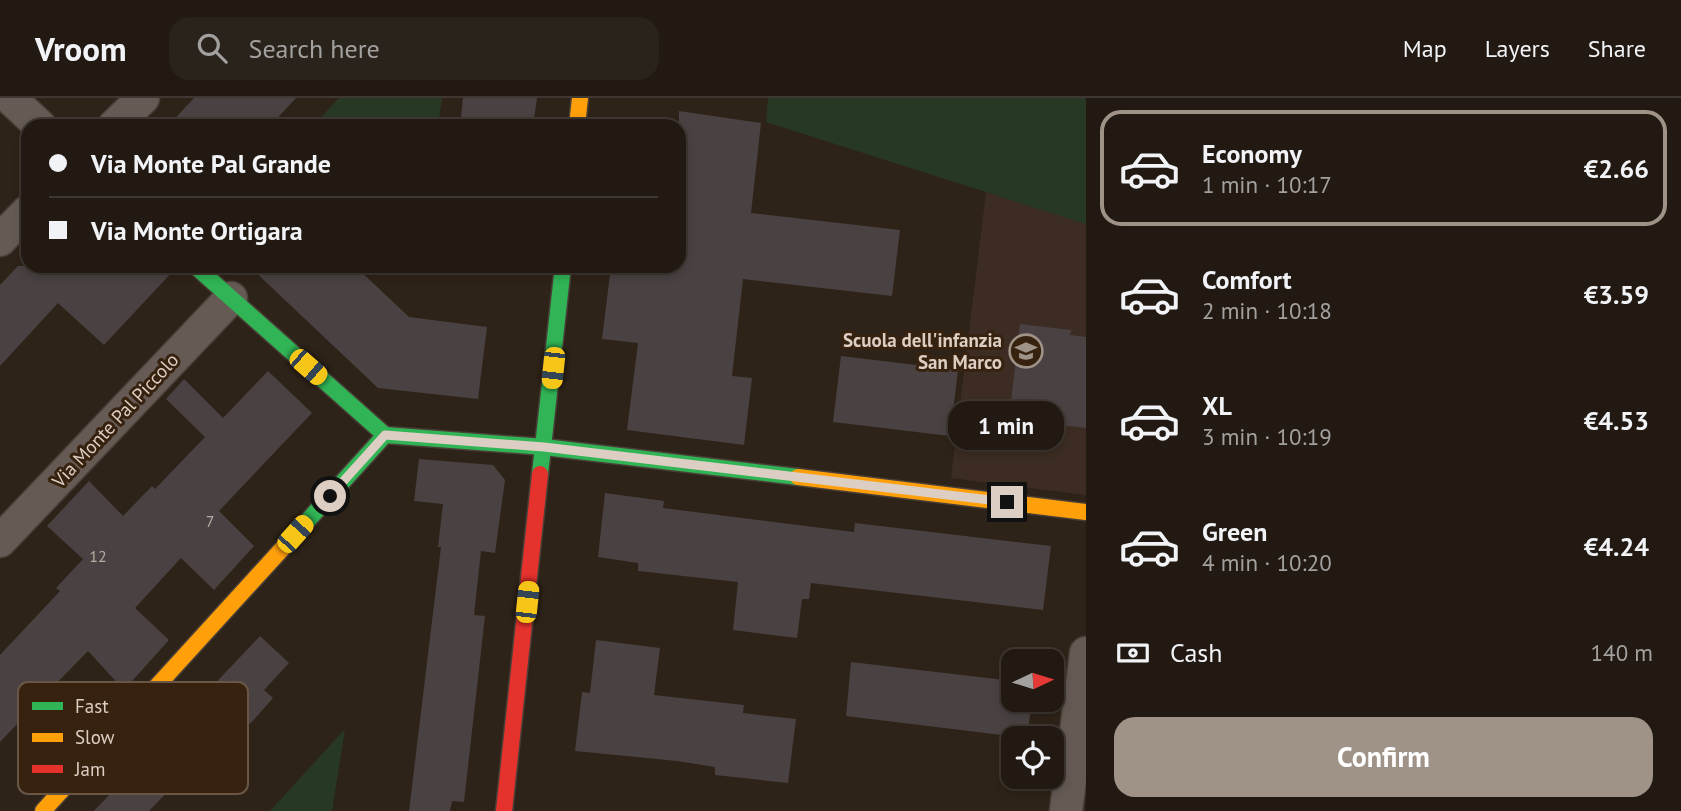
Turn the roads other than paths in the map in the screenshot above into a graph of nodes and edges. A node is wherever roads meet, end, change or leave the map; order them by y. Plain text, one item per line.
1 (10, 98) edge
2 (143, 98) edge
3 (580, 98) edge
4 (32, 119) edge
5 (121, 119) edge
6 (578, 119) edge
7 (21, 218) edge
8 (0, 240) edge
9 (203, 273) edge
10 (562, 273) edge
11 (231, 298) junction
12 (385, 435) junction
13 (544, 447) junction
14 (1086, 512) edge
15 (0, 541) edge
16 (1086, 653) edge
17 (160, 682) edge
18 (58, 794) edge
19 (43, 811) edge
20 (504, 811) edge
21 (1066, 811) edge

1 - 4 street
2 - 5 street
3 - 6 street
7 - 8 street
9 - 11 street
10 - 13 street
11 - 12 street
11 - 15 street, Via Monte Pal Piccolo
12 - 13 street
12 - 17 street
13 - 14 street
13 - 20 street
16 - 21 street
18 - 19 street

